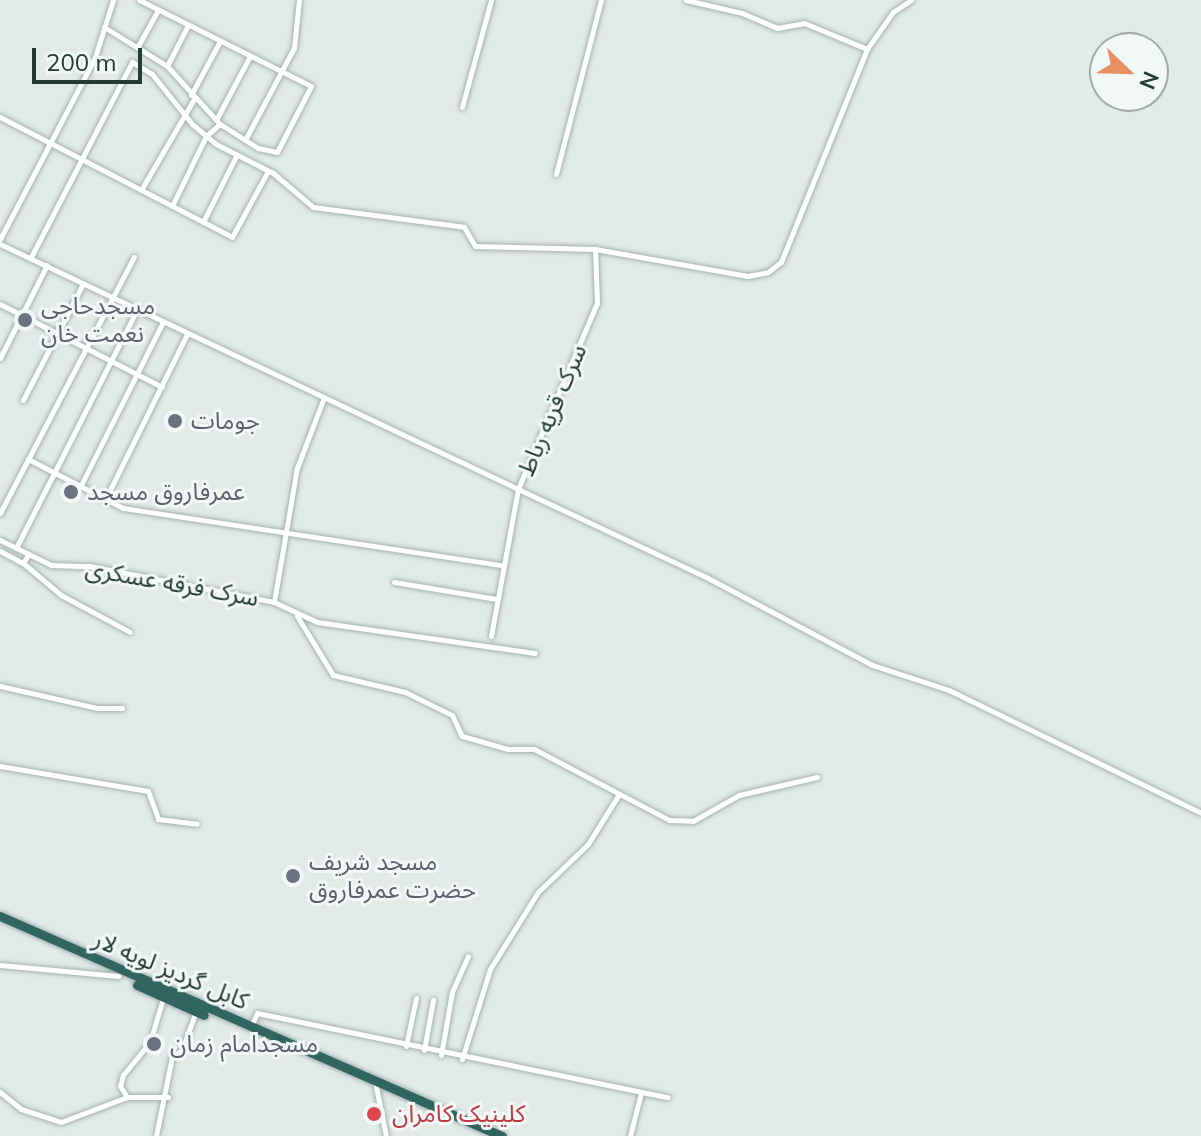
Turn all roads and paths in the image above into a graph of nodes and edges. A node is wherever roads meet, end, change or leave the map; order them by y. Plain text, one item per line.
1 (113, 0) edge
2 (139, 0) edge
3 (299, 0) edge
4 (491, 0) edge
5 (601, 0) edge
6 (686, 0) edge
7 (911, 0) edge
8 (158, 10) junction
9 (188, 25) junction
10 (104, 27) junction
11 (220, 41) junction
12 (138, 46) junction
13 (867, 49) junction
14 (250, 56) junction
15 (167, 66) junction
16 (280, 71) junction
17 (192, 97) junction
18 (462, 107) dead end
19 (182, 112) junction
20 (0, 117) edge
21 (218, 122) junction
22 (206, 136) junction
23 (245, 140) junction
24 (50, 144) junction
25 (236, 156) junction
26 (82, 158) junction
27 (268, 171) junction
28 (556, 174) dead end
29 (141, 190) junction
30 (172, 206) junction
31 (203, 222) junction
32 (0, 242) edge
33 (595, 249) junction
34 (31, 257) junction
35 (134, 257) dead end
36 (47, 265) junction
37 (84, 284) junction
38 (110, 298) junction
39 (0, 304) edge
40 (137, 310) junction
41 (21, 316) junction
42 (163, 322) junction
43 (187, 334) junction
44 (58, 336) junction
45 (85, 350) junction
46 (0, 358) edge
47 (112, 364) junction
48 (136, 376) junction
49 (162, 387) junction
50 (23, 400) dead end
51 (323, 400) junction
52 (28, 459) junction
53 (55, 473) junction
54 (80, 487) junction
55 (518, 489) junction
56 (105, 500) junction
57 (0, 513) edge
58 (286, 530) junction
59 (0, 540) edge
60 (16, 548) junction
61 (0, 551) edge
62 (28, 555) junction
63 (23, 563) junction
64 (502, 565) junction
65 (394, 582) dead end
66 (497, 599) junction
67 (274, 602) junction
68 (297, 616) junction
69 (130, 632) dead end
70 (491, 636) dead end
71 (535, 653) dead end
72 (0, 686) edge
73 (122, 708) dead end
74 (0, 766) edge
75 (817, 777) dead end
76 (619, 794) junction
77 (1201, 813) edge
78 (197, 824) dead end
79 (0, 918) edge
80 (468, 956) dead end
81 (0, 965) edge
82 (118, 976) junction
83 (163, 998) junction
84 (416, 998) dead end
85 (433, 1000) dead end
86 (196, 1011) junction
87 (251, 1027) junction
88 (406, 1046) junction
89 (424, 1050) junction
90 (441, 1055) junction
91 (462, 1059) junction
92 (374, 1081) junction
93 (0, 1092) edge
94 (641, 1093) junction
95 (127, 1097) junction
96 (168, 1097) junction
97 (667, 1097) dead end
98 (156, 1136) edge
99 (386, 1136) edge
100 (490, 1136) edge
101 (502, 1136) edge
102 (630, 1136) edge

1 - 10 street
2 - 8 street
3 - 16 street
4 - 18 street
5 - 28 street
6 - 13 street
7 - 13 street
8 - 9 street
8 - 12 street
9 - 11 street
9 - 15 street
10 - 12 street
10 - 24 street
11 - 14 street
11 - 17 street
12 - 15 street
13 - 33 street
14 - 16 street
14 - 21 street
15 - 17 street
16 - 23 street
16 - 23 street
17 - 19 street
17 - 21 street
19 - 22 street
19 - 26 street
19 - 29 street
20 - 24 street
21 - 22 street
21 - 23 street
22 - 25 street
22 - 30 street
24 - 26 street
24 - 32 street
25 - 27 street
25 - 31 street
26 - 29 street
26 - 34 street
27 - 31 street
27 - 33 street
29 - 30 street
30 - 31 street
32 - 34 street, سرک قریه رباط
33 - 55 street, سرک قریه رباط
34 - 36 street, سرک قریه رباط
35 - 38 street
36 - 37 street, سرک قریه رباط
36 - 41 street
37 - 38 street, سرک قریه رباط
37 - 44 street
38 - 40 street, سرک قریه رباط
38 - 45 street
39 - 41 street
40 - 42 street, سرک قریه رباط
40 - 47 street
41 - 44 street
41 - 46 street
42 - 43 street, سرک قریه رباط
42 - 48 street
43 - 49 street
43 - 51 street, سرک قریه رباط
44 - 45 street
44 - 50 street
45 - 47 street
45 - 52 street
47 - 48 street
47 - 53 street
48 - 49 street
48 - 54 street
49 - 56 street
51 - 55 street, سرک قریه رباط
51 - 58 street
52 - 53 street
52 - 57 street
53 - 54 street
53 - 60 street
54 - 56 street
55 - 64 street
55 - 77 street
56 - 58 street
58 - 64 street
58 - 67 street
59 - 60 street, سرک فرقه عسکری
60 - 62 street, سرک فرقه عسکری
61 - 63 street
62 - 63 street
62 - 67 street, سرک فرقه عسکری
63 - 69 street
64 - 66 street
65 - 66 street
66 - 70 street
67 - 68 street, سرک فرقه عسکری
68 - 71 street, سرک فرقه عسکری
68 - 76 street
72 - 73 street
74 - 78 street
75 - 76 street
76 - 91 street
79 - 82 highway, کابل گردیز لویه لار
79 - 87 highway, کابل گردیز لویه لار
80 - 90 street
81 - 82 street
82 - 83 highway, کابل گردیز لویه لار
83 - 86 highway, کابل گردیز لویه لار
83 - 95 street
84 - 88 street
85 - 89 street
86 - 92 highway, کابل گردیز لویه لار
86 - 96 street
87 - 88 street
87 - 92 highway, کابل گردیز لویه لار
88 - 89 street
89 - 90 street
90 - 91 street
91 - 94 street
92 - 99 street
92 - 100 highway, کابل گردیز لویه لار
92 - 101 highway, کابل گردیز لویه لار
93 - 95 street
94 - 97 street
94 - 102 street
95 - 96 street
96 - 98 street

